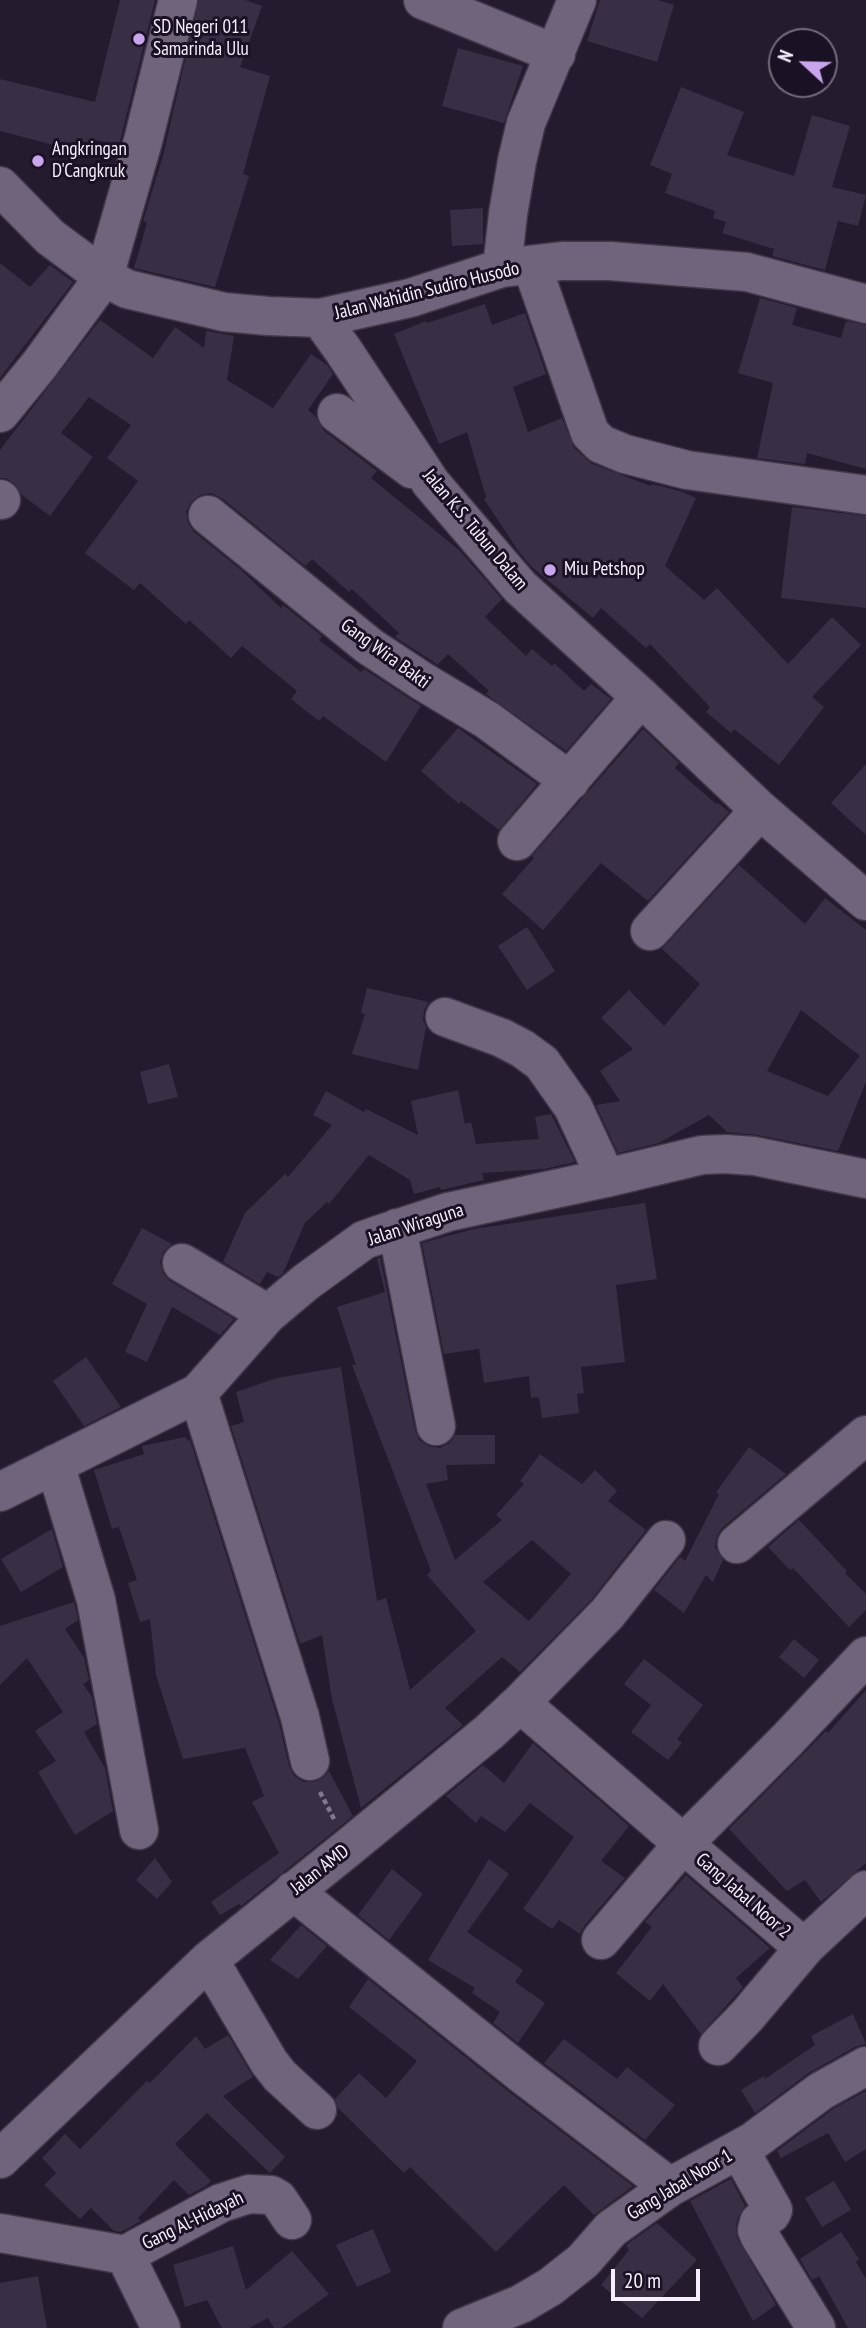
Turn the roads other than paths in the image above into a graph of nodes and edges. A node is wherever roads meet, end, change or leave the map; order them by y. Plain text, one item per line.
1 (178, 0) edge
2 (423, 0) edge
3 (577, 0) edge
4 (554, 59) junction
5 (6, 206) edge
6 (517, 267) junction
7 (104, 277) junction
8 (866, 304) edge
9 (320, 318) junction
10 (0, 413) edge
11 (337, 413) dead end
12 (431, 483) junction
13 (866, 495) edge
14 (208, 515) dead end
15 (642, 697) junction
16 (570, 781) junction
17 (760, 810) junction
18 (517, 841) dead end
19 (866, 901) edge
20 (650, 931) dead end
21 (445, 1017) dead end
22 (606, 1178) junction
23 (866, 1179) edge
24 (397, 1228) junction
25 (182, 1263) dead end
26 (268, 1314) junction
27 (198, 1393) junction
28 (436, 1426) dead end
29 (866, 1435) edge
30 (55, 1464) junction
31 (0, 1492) edge
32 (666, 1540) dead end
33 (737, 1544) dead end
34 (866, 1656) edge
35 (520, 1703) junction
36 (310, 1761) road end
37 (139, 1830) dead end
38 (683, 1844) junction
39 (866, 1890) edge
40 (293, 1891) junction
41 (601, 1940) dead end
42 (806, 1947) junction
43 (209, 1960) junction
44 (718, 2046) dead end
45 (866, 2066) edge
46 (317, 2110) dead end
47 (739, 2149) junction
48 (0, 2160) edge
49 (670, 2187) junction
50 (292, 2220) dead end
51 (0, 2233) edge
52 (125, 2255) junction
53 (161, 2328) edge
54 (462, 2328) edge
55 (816, 2328) edge

1 - 7 street
2 - 4 street
3 - 4 street
4 - 6 street
5 - 7 street
6 - 8 street, Jalan Wahidin Sudiro Husodo
6 - 9 street, Jalan Wahidin Sudiro Husodo
6 - 13 street
7 - 9 street
7 - 10 street
9 - 12 street, Jalan K.S. Tubun Dalam
11 - 12 street
12 - 15 street, Jalan K.S. Tubun Dalam
14 - 16 street, Gang Wira Bakti
15 - 16 street
15 - 17 street, Jalan K.S. Tubun Dalam
16 - 18 street
17 - 19 street, Jalan K.S. Tubun Dalam
17 - 20 street
21 - 22 street
22 - 23 street, Jalan Wiraguna
22 - 24 street, Jalan Wiraguna
24 - 26 street, Jalan Wiraguna
24 - 28 street
25 - 26 street
26 - 27 street, Jalan Wiraguna
27 - 30 street, Jalan Wiraguna
27 - 36 street
29 - 33 street
30 - 31 street, Jalan Wiraguna
30 - 37 street
32 - 35 street, Jalan AMD
34 - 38 street
35 - 38 street, Gang Jabal Noor 2
35 - 40 street, Jalan AMD
38 - 41 street
38 - 42 street, Gang Jabal Noor 2
39 - 42 street, Gang Jabal Noor 2
40 - 43 street, Jalan AMD
40 - 49 street
42 - 44 street
43 - 46 street
43 - 48 street, Jalan AMD
45 - 47 street, Gang Jabal Noor 1
47 - 49 street, Gang Jabal Noor 1
47 - 55 street
49 - 54 street, Gang Jabal Noor 1
50 - 52 street, Gang Al-Hidayah
51 - 52 street
52 - 53 street

